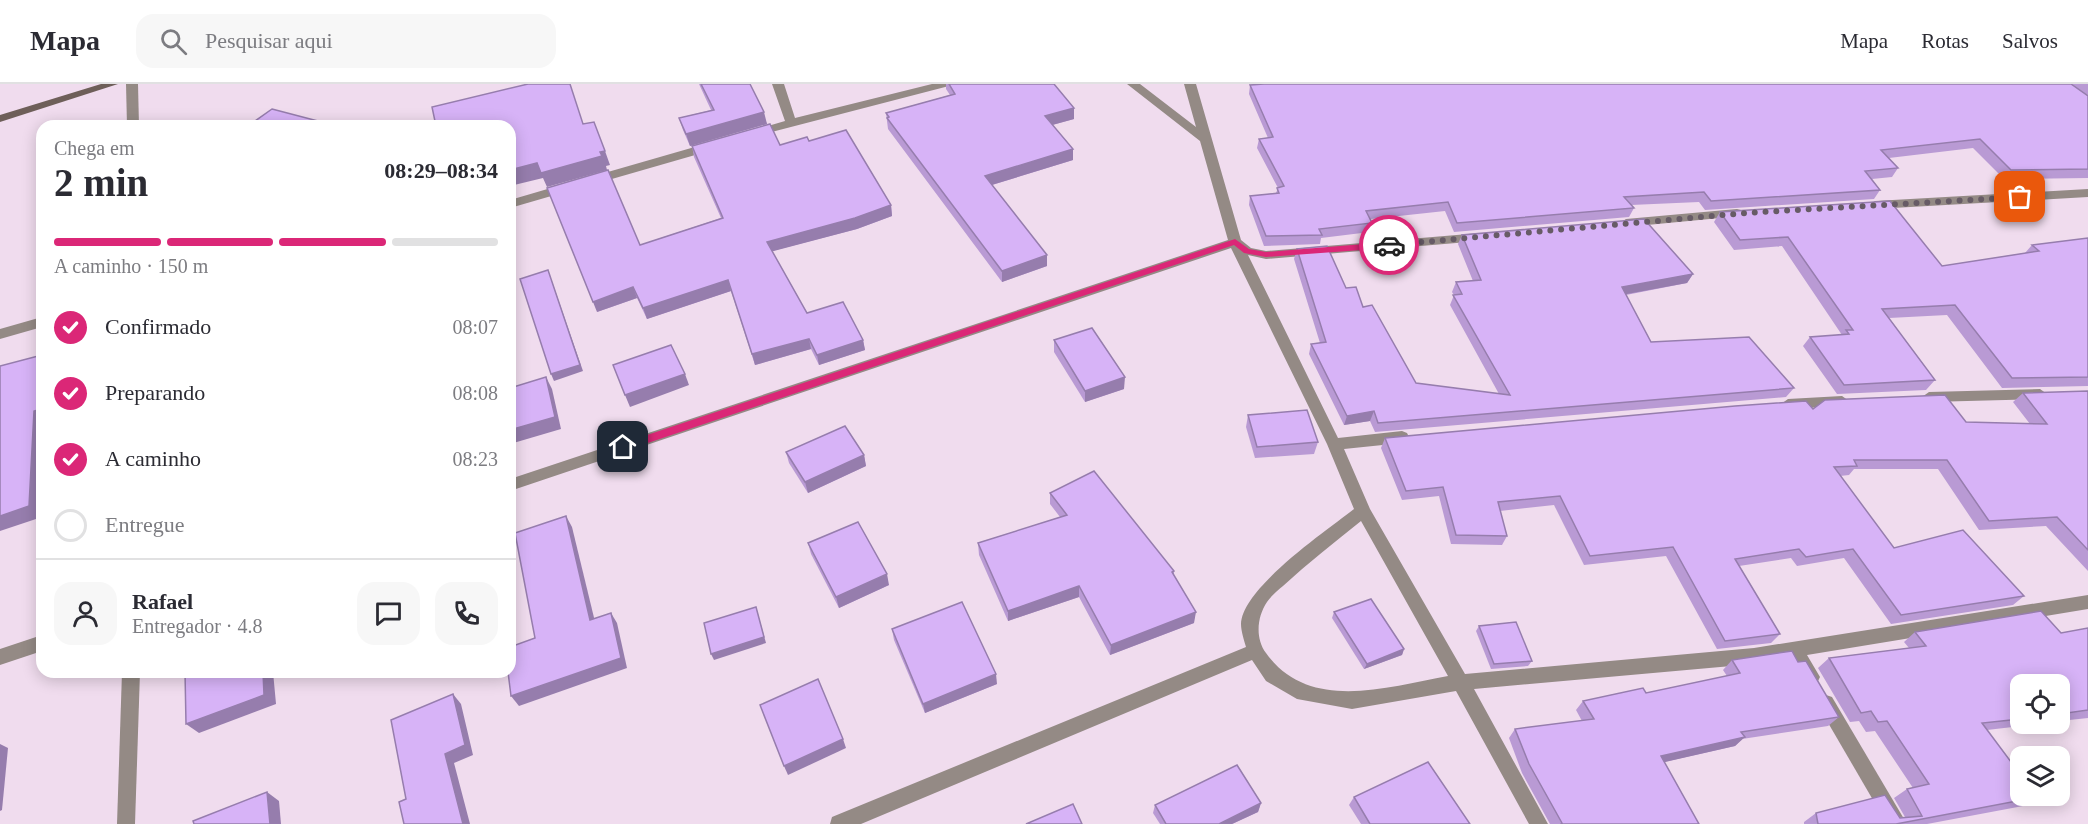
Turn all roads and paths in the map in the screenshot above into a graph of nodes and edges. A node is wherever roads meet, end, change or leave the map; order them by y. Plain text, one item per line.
1 (112, 84) edge
2 (132, 84) edge
3 (778, 84) edge
4 (945, 84) edge
5 (1133, 84) edge
6 (1190, 84) edge
7 (0, 119) edge
8 (133, 120) edge
9 (791, 123) junction
10 (1204, 138) junction
11 (2088, 194) edge
12 (516, 202) edge
13 (1864, 206) edge
14 (1746, 213) edge
15 (1618, 224) edge
16 (1490, 236) edge
17 (1235, 242) junction
18 (36, 324) edge
19 (0, 334) edge
20 (2053, 394) edge
21 (1915, 398) edge
22 (1857, 400) edge
23 (1775, 405) edge
24 (1415, 436) edge
25 (1334, 444) junction
26 (516, 483) edge
27 (1363, 511) junction
28 (2088, 602) edge
29 (36, 645) edge
30 (1795, 649) junction
31 (1255, 651) junction
32 (0, 657) edge
33 (131, 678) edge
34 (1461, 682) junction
35 (126, 824) edge
36 (839, 824) edge
37 (1539, 824) edge
38 (1898, 824) edge

1 - 7 street
2 - 8 street
3 - 9 street
4 - 9 street
5 - 10 street
6 - 10 street
9 - 12 street
10 - 17 street
11 - 13 street
14 - 15 street
16 - 17 street
17 - 25 street
17 - 26 street
18 - 19 street
20 - 21 street
22 - 23 street
24 - 25 street
25 - 27 street
27 - 31 street
27 - 34 street
28 - 30 street
29 - 32 street
30 - 34 street
30 - 38 street
31 - 34 street
31 - 36 street
33 - 35 street
34 - 37 street

